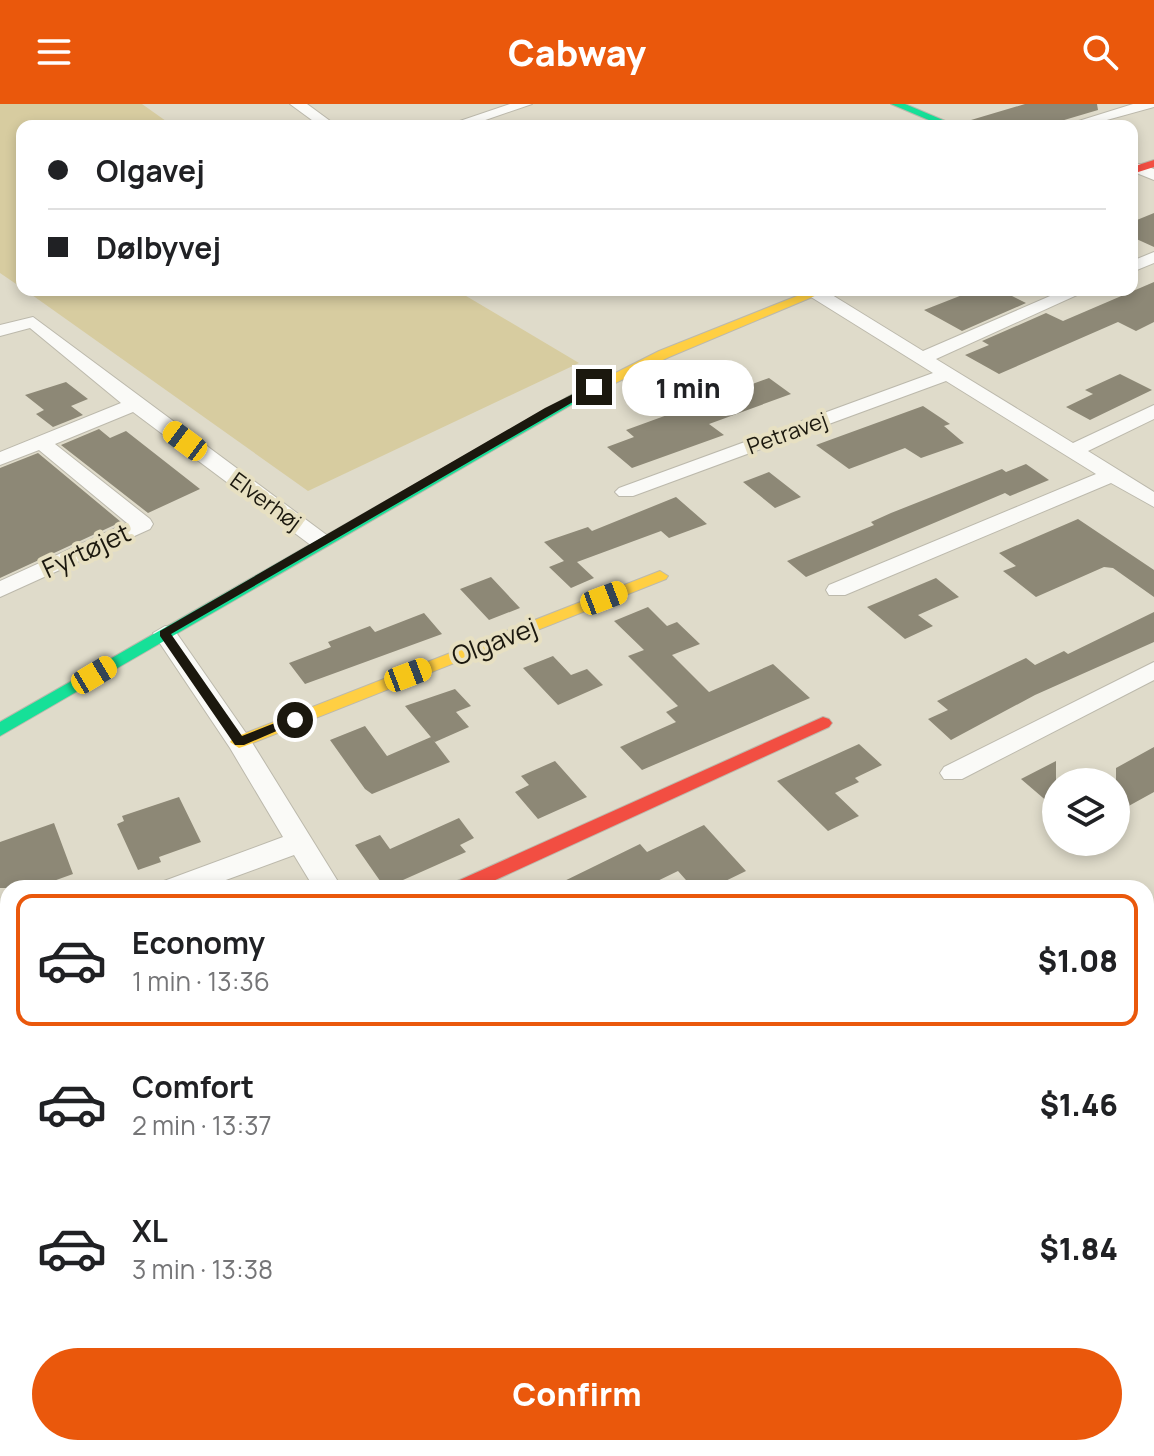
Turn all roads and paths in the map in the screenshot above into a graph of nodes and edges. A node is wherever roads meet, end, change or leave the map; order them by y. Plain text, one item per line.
1 (297, 104) edge
2 (525, 104) edge
3 (896, 104) edge
4 (1149, 104) edge
5 (321, 120) edge
6 (472, 120) edge
7 (937, 120) edge
8 (1091, 120) edge
9 (808, 296) edge
10 (828, 296) edge
11 (1065, 296) edge
12 (0, 331) edge
13 (922, 358) junction
14 (948, 374) junction
15 (135, 404) junction
16 (1154, 411) edge
17 (41, 442) junction
18 (1072, 451) junction
19 (0, 459) edge
20 (1112, 475) junction
21 (626, 492) dead end
22 (1154, 501) edge
23 (320, 541) junction
24 (660, 576) dead end
25 (0, 590) edge
26 (837, 590) dead end
27 (165, 633) junction
28 (1154, 670) edge
29 (823, 723) dead end
30 (0, 730) edge
31 (239, 742) junction
32 (953, 773) dead end
33 (300, 842) junction
34 (196, 880) edge
35 (323, 880) edge
36 (478, 880) edge

1 - 5 street
2 - 6 street
3 - 7 street
4 - 8 street
9 - 23 street
10 - 13 street
11 - 13 street
12 - 15 street, Elverhøj
13 - 14 street
14 - 18 street
14 - 21 street, Petravej
15 - 17 street
15 - 23 street, Elverhøj
16 - 18 street
17 - 19 street
17 - 25 street, Fyrtøjet
18 - 20 street
20 - 22 street
20 - 26 street
23 - 27 street
24 - 31 street, Olgavej
27 - 30 street
27 - 31 street
28 - 32 street
29 - 36 street
31 - 33 street
33 - 34 street
33 - 35 street

